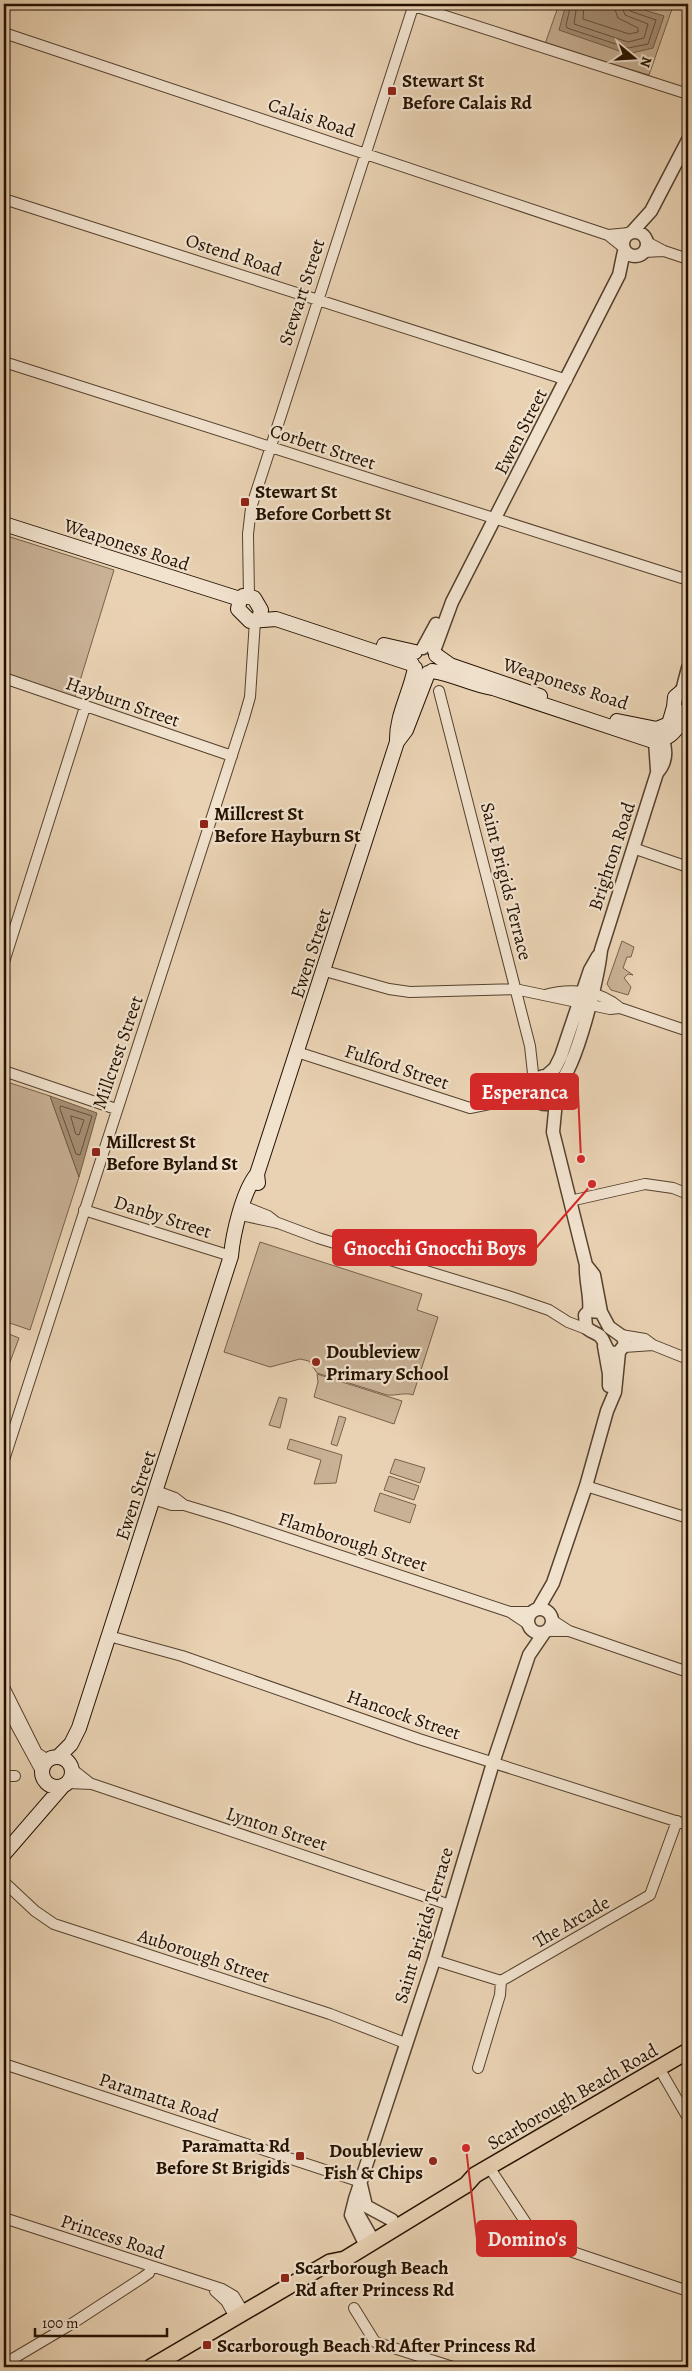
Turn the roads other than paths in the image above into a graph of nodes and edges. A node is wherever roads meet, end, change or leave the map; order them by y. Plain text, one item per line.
1 (411, 4) edge
2 (4, 33) edge
3 (688, 94) edge
4 (688, 140) edge
5 (366, 154) junction
6 (4, 199) edge
7 (651, 211) junction
8 (630, 233) junction
9 (608, 235) junction
10 (643, 247) junction
11 (623, 249) junction
12 (688, 259) edge
13 (619, 275) junction
14 (317, 300) junction
15 (4, 362) edge
16 (567, 380) junction
17 (269, 448) junction
18 (495, 520) junction
19 (4, 524) edge
20 (4, 531) edge
21 (688, 580) edge
22 (250, 610) junction
23 (422, 657) junction
24 (688, 668) edge
25 (430, 672) junction
26 (4, 678) edge
27 (439, 691) dead end
28 (685, 691) edge
29 (85, 707) junction
30 (674, 707) junction
31 (687, 716) edge
32 (658, 737) junction
33 (397, 742) junction
34 (232, 756) junction
35 (633, 848) junction
36 (688, 867) edge
37 (4, 962) edge
38 (325, 971) junction
39 (515, 989) junction
40 (586, 997) junction
41 (688, 1031) edge
42 (297, 1052) junction
43 (4, 1071) edge
44 (546, 1076) junction
45 (559, 1084) junction
46 (533, 1085) junction
47 (515, 1099) junction
48 (556, 1101) junction
49 (540, 1103) junction
50 (116, 1109) junction
51 (553, 1132) junction
52 (688, 1194) edge
53 (570, 1201) junction
54 (84, 1210) junction
55 (246, 1212) junction
56 (231, 1256) junction
57 (591, 1313) junction
58 (562, 1317) junction
59 (589, 1330) junction
60 (621, 1345) junction
61 (604, 1346) junction
62 (688, 1359) edge
63 (607, 1411) junction
64 (4, 1460) edge
65 (586, 1486) junction
66 (154, 1495) junction
67 (688, 1518) edge
68 (540, 1621) junction
69 (109, 1636) junction
70 (688, 1672) edge
71 (4, 1687) edge
72 (4, 1703) edge
73 (494, 1763) junction
74 (56, 1768) junction
75 (4, 1776) edge
76 (15, 1776) dead end
77 (92, 1784) junction
78 (65, 1785) junction
79 (46, 1805) junction
80 (677, 1821) junction
81 (688, 1824) edge
82 (4, 1854) edge
83 (4, 1882) edge
84 (450, 1905) junction
85 (434, 1960) junction
86 (501, 1981) junction
87 (405, 2042) junction
88 (688, 2051) edge
89 (4, 2064) edge
90 (478, 2068) dead end
91 (659, 2068) junction
92 (688, 2118) edge
93 (489, 2167) junction
94 (475, 2175) junction
95 (361, 2182) junction
96 (4, 2218) edge
97 (392, 2220) junction
98 (367, 2240) junction
99 (151, 2268) junction
100 (688, 2291) edge
101 (354, 2308) dead end
102 (239, 2315) junction
103 (4, 2364) edge
104 (151, 2367) edge
105 (453, 2367) edge

1 - 3 street
1 - 5 street, Stewart Street
2 - 5 street, Calais Road
4 - 7 street
5 - 9 street, Calais Road
5 - 14 street, Stewart Street
6 - 14 street, Ostend Road
7 - 8 street
7 - 10 street
8 - 9 street, Calais Road
8 - 10 street
8 - 11 street
9 - 11 street, Calais Road
10 - 11 street
10 - 12 street
10 - 13 street, Ewen Street
11 - 13 street, Ewen Street
13 - 16 street, Ewen Street
14 - 16 street, Ostend Road
14 - 17 street, Stewart Street
15 - 17 street, Corbett Street
16 - 18 street, Ewen Street
17 - 18 street, Corbett Street
17 - 22 street, Stewart Street
18 - 21 street, Corbett Street
18 - 23 street, Ewen Street
19 - 22 main road, Weaponess Road
20 - 22 main road, Weaponess Road
22 - 23 main road, Weaponess Road
22 - 34 street, Millcrest Street
23 - 25 main road, Weaponess Road
23 - 25 main road, Ewen Street
23 - 32 main road, Weaponess Road
23 - 33 main road, Ewen Street
24 - 28 street
25 - 32 main road, Weaponess Road
25 - 33 main road, Ewen Street
26 - 29 street, Hayburn Street
27 - 39 street, Saint Brigids Terrace
28 - 30 main road
29 - 34 street, Hayburn Street
29 - 37 street
30 - 31 main road
30 - 32 main road
31 - 32 main road
32 - 35 street, Brighton Road
33 - 38 main road, Ewen Street
34 - 50 street, Millcrest Street
35 - 36 street
35 - 40 street, Brighton Road
38 - 39 street
38 - 42 main road, Ewen Street
39 - 40 street
39 - 46 street, Saint Brigids Terrace
40 - 41 street
40 - 44 street, Brighton Road
40 - 45 street, Brighton Road
42 - 47 street, Fulford Street
42 - 55 main road, Ewen Street
43 - 50 street
44 - 45 street
44 - 46 street
45 - 48 street
46 - 47 street, Fulford Street
46 - 49 street
47 - 49 street, Fulford Street
48 - 49 street
48 - 51 street
49 - 51 street
50 - 54 street, Millcrest Street
51 - 53 street
52 - 53 street
53 - 57 street
54 - 56 street, Danby Street
54 - 64 street, Millcrest Street
55 - 56 main road, Ewen Street
55 - 58 street
56 - 66 main road, Ewen Street
57 - 58 street
57 - 59 street
57 - 60 street
58 - 59 street
59 - 61 street
60 - 61 street
60 - 62 street
60 - 63 street, Saint Brigids Terrace
61 - 63 street, Saint Brigids Terrace
63 - 65 street, Saint Brigids Terrace
65 - 67 street
65 - 68 street, Saint Brigids Terrace
66 - 68 street, Flamborough Street
66 - 69 main road, Ewen Street
68 - 70 street, Flamborough Street
68 - 73 street, Saint Brigids Terrace
69 - 73 street, Hancock Street
69 - 74 main road, Ewen Street
71 - 74 street
72 - 74 street
73 - 80 street, Hancock Street
73 - 84 street, Saint Brigids Terrace
74 - 77 street, Lynton Street
74 - 78 main road, Ewen Street
74 - 78 main road
74 - 79 main road, Ewen Street
75 - 76 street
77 - 78 street, Lynton Street
77 - 84 street, Lynton Street
78 - 79 main road, Ewen Street
79 - 82 main road, Ewen Street
80 - 81 street, Hancock Street
80 - 86 street, The Arcade
83 - 87 street, Auborough Street
84 - 85 street, Saint Brigids Terrace
85 - 86 street
85 - 87 street, Saint Brigids Terrace
86 - 90 street
87 - 95 street, Saint Brigids Terrace
88 - 91 main road, Scarborough Beach Road
89 - 95 street, Paramatta Road
91 - 92 street
91 - 93 main road, Scarborough Beach Road
93 - 94 main road, Scarborough Beach Road
93 - 100 street
94 - 97 main road, Scarborough Beach Road
94 - 98 main road, Scarborough Beach Road
95 - 97 street
95 - 98 street, Saint Brigids Terrace
96 - 99 street, Princess Road
97 - 98 main road, Scarborough Beach Road
98 - 102 main road, Scarborough Beach Road
99 - 102 street, Princess Road
99 - 103 street
101 - 105 street
102 - 104 main road, Scarborough Beach Road

